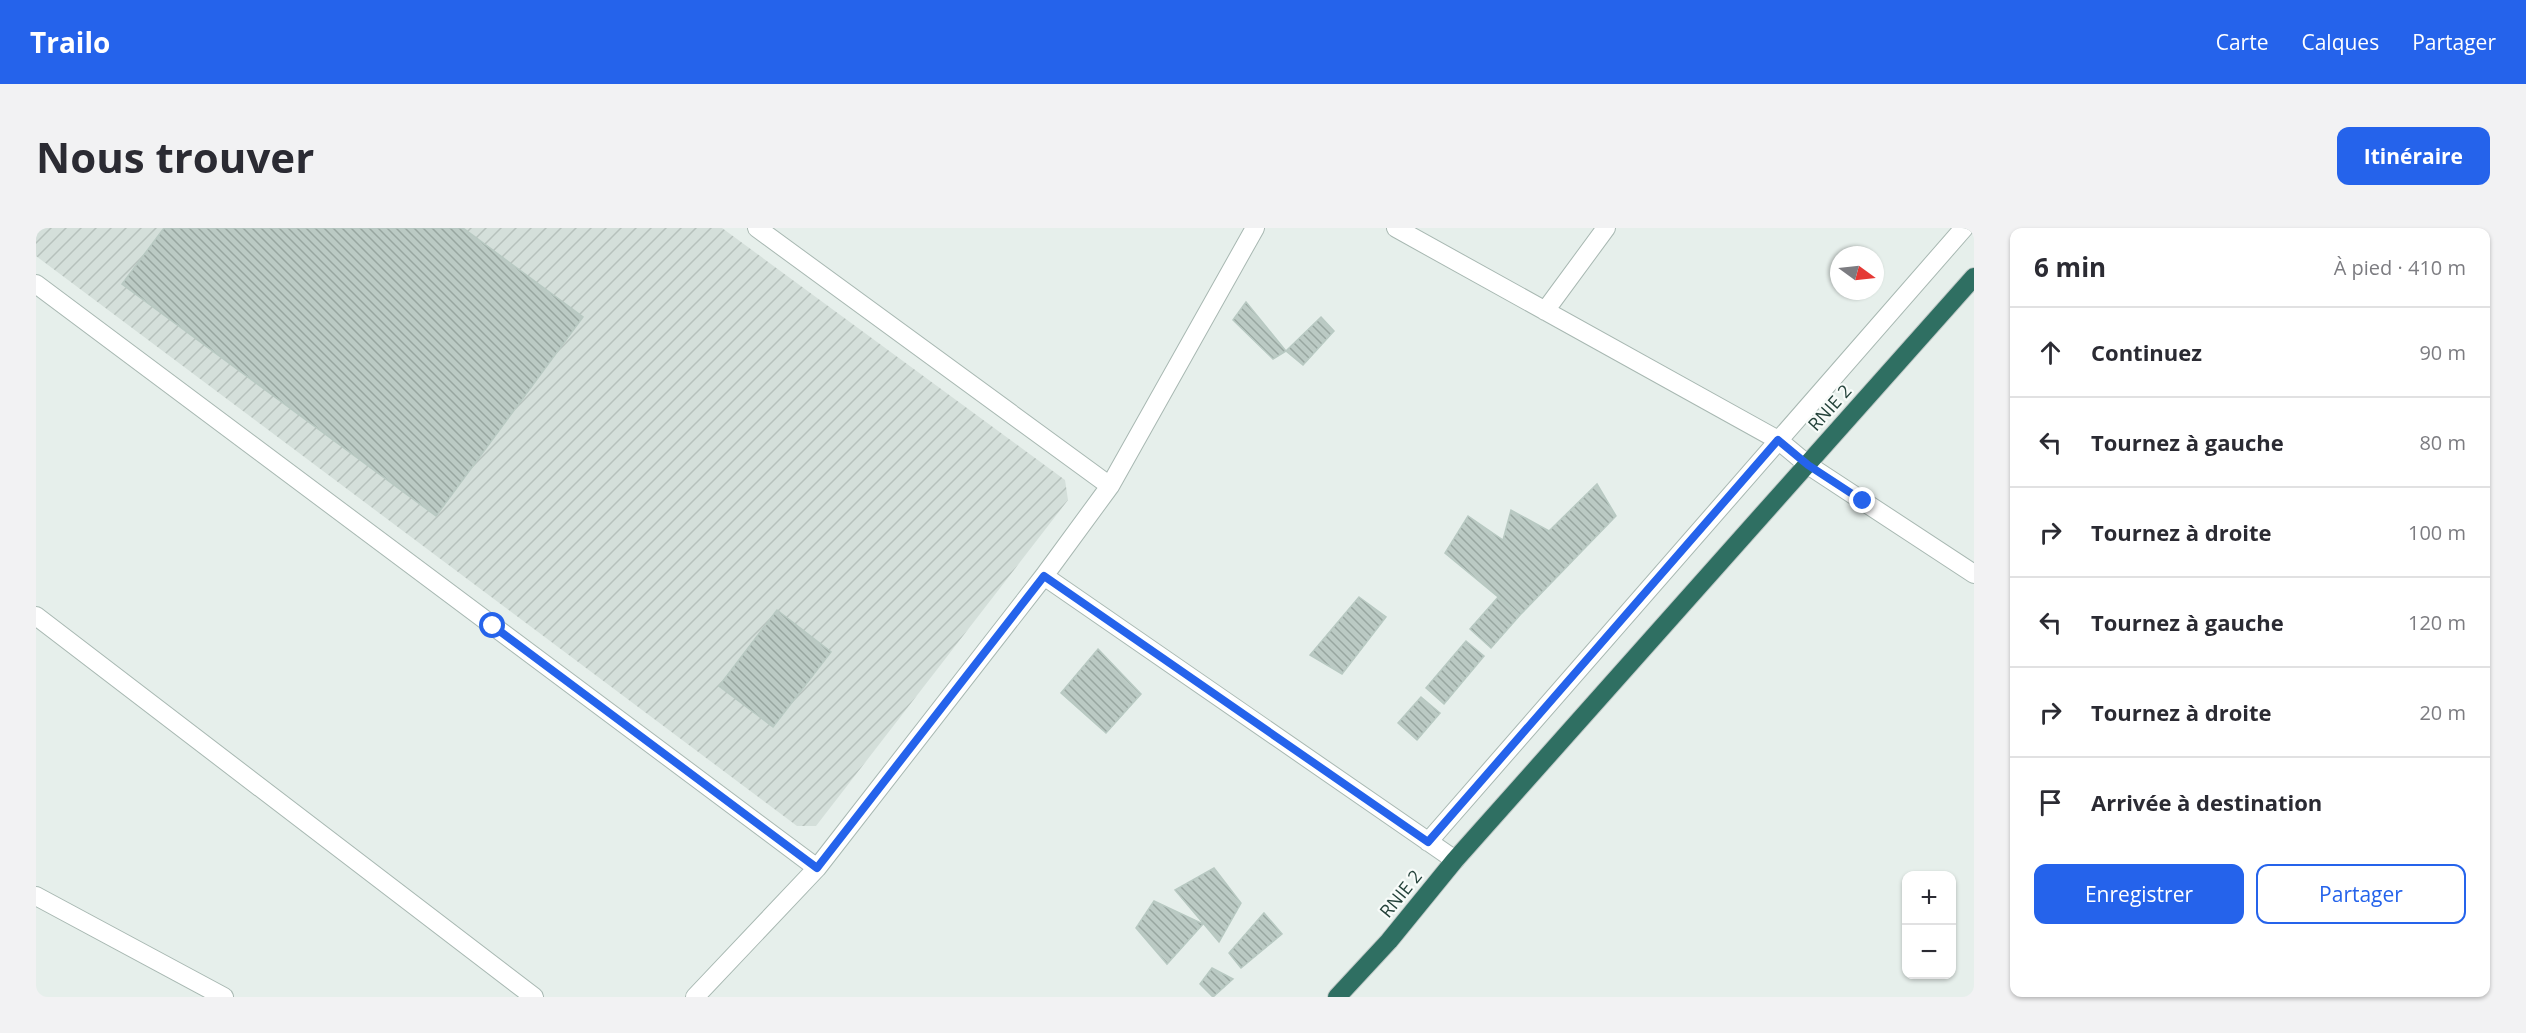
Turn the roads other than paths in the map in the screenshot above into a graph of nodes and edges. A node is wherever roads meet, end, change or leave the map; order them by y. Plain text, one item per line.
1 (757, 228) edge
2 (1255, 228) edge
3 (1396, 228) edge
4 (1606, 228) edge
5 (1964, 228) edge
6 (1974, 278) edge
7 (36, 284) edge
8 (1545, 311) junction
9 (1778, 440) junction
10 (1808, 465) junction
11 (1110, 486) junction
12 (1974, 574) edge
13 (1044, 576) junction
14 (36, 616) edge
15 (1428, 842) junction
16 (1455, 860) junction
17 (817, 868) junction
18 (36, 896) edge
19 (224, 997) edge
20 (534, 997) edge
21 (695, 997) edge
22 (1337, 997) edge

1 - 11 street
2 - 11 street
3 - 8 street
4 - 8 street
5 - 9 street
6 - 10 highway, RNIE 2 / RNIE 2
7 - 17 street
8 - 9 street
9 - 10 street
9 - 15 street
10 - 12 street
10 - 16 highway, RNIE 2 / RNIE 2
11 - 13 street
13 - 15 street
13 - 17 street
14 - 20 street
15 - 16 street
16 - 22 highway, RNIE 2 / RNIE 2
17 - 21 street
18 - 19 street

